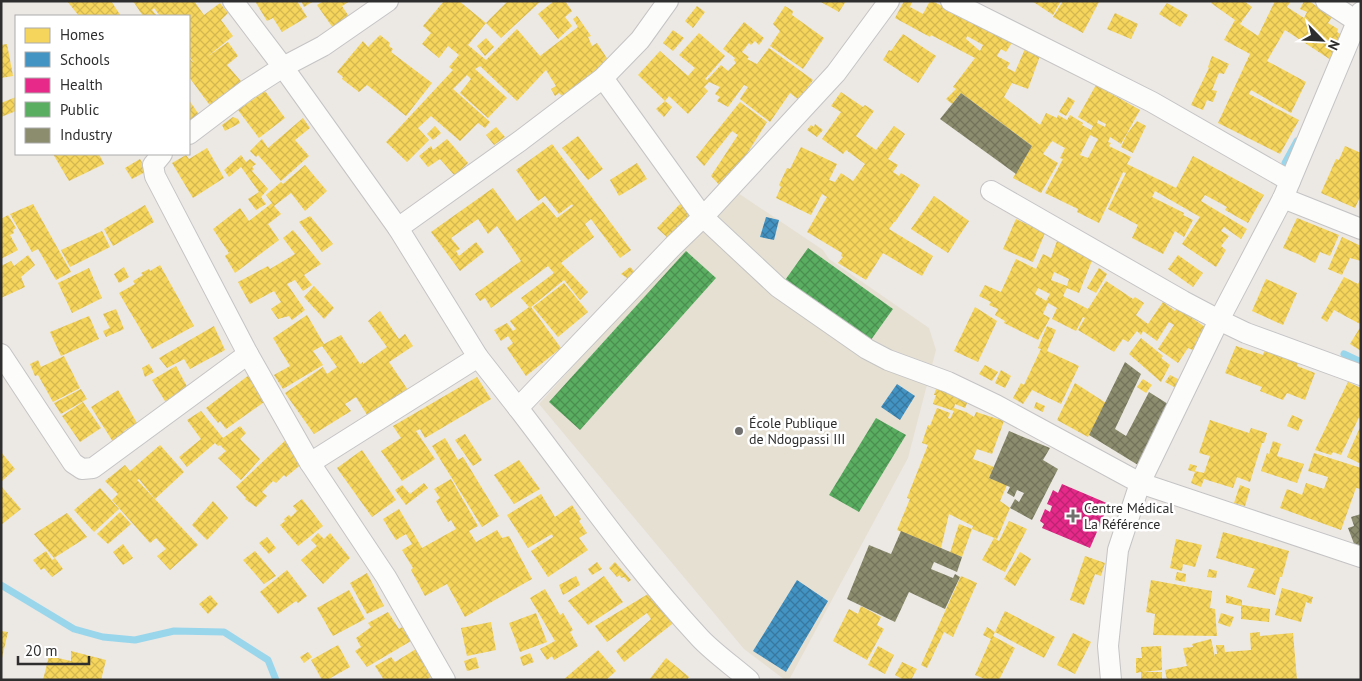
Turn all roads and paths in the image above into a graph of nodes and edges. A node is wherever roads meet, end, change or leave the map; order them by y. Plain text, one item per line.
1 (233, 1) edge
2 (388, 1) edge
3 (668, 1) edge
4 (888, 1) edge
5 (951, 1) edge
6 (1326, 1) edge
7 (1360, 20) edge
8 (283, 67) junction
9 (603, 78) junction
10 (190, 133) edge
11 (161, 155) edge
12 (1287, 189) junction
13 (991, 191) dead end
14 (703, 217) junction
15 (398, 228) junction
16 (1361, 229) edge
17 (1219, 320) junction
18 (1, 354) edge
19 (248, 354) junction
20 (478, 357) junction
21 (1361, 375) edge
22 (518, 408) junction
23 (310, 463) junction
24 (1140, 483) junction
25 (1361, 557) edge
26 (445, 680) edge
27 (749, 680) edge
28 (1111, 680) edge

1 - 8 street
2 - 8 street
3 - 9 street
4 - 14 street
5 - 12 street
6 - 7 street
7 - 12 street
8 - 10 street
8 - 15 street
9 - 14 street
9 - 15 street
11 - 19 street
12 - 16 street
12 - 17 street
13 - 17 street
14 - 22 street
14 - 24 street
15 - 20 street
17 - 21 street
17 - 24 street
18 - 19 street
19 - 23 street
20 - 22 street
20 - 23 street
22 - 27 street
23 - 26 street
24 - 25 street
24 - 28 street

